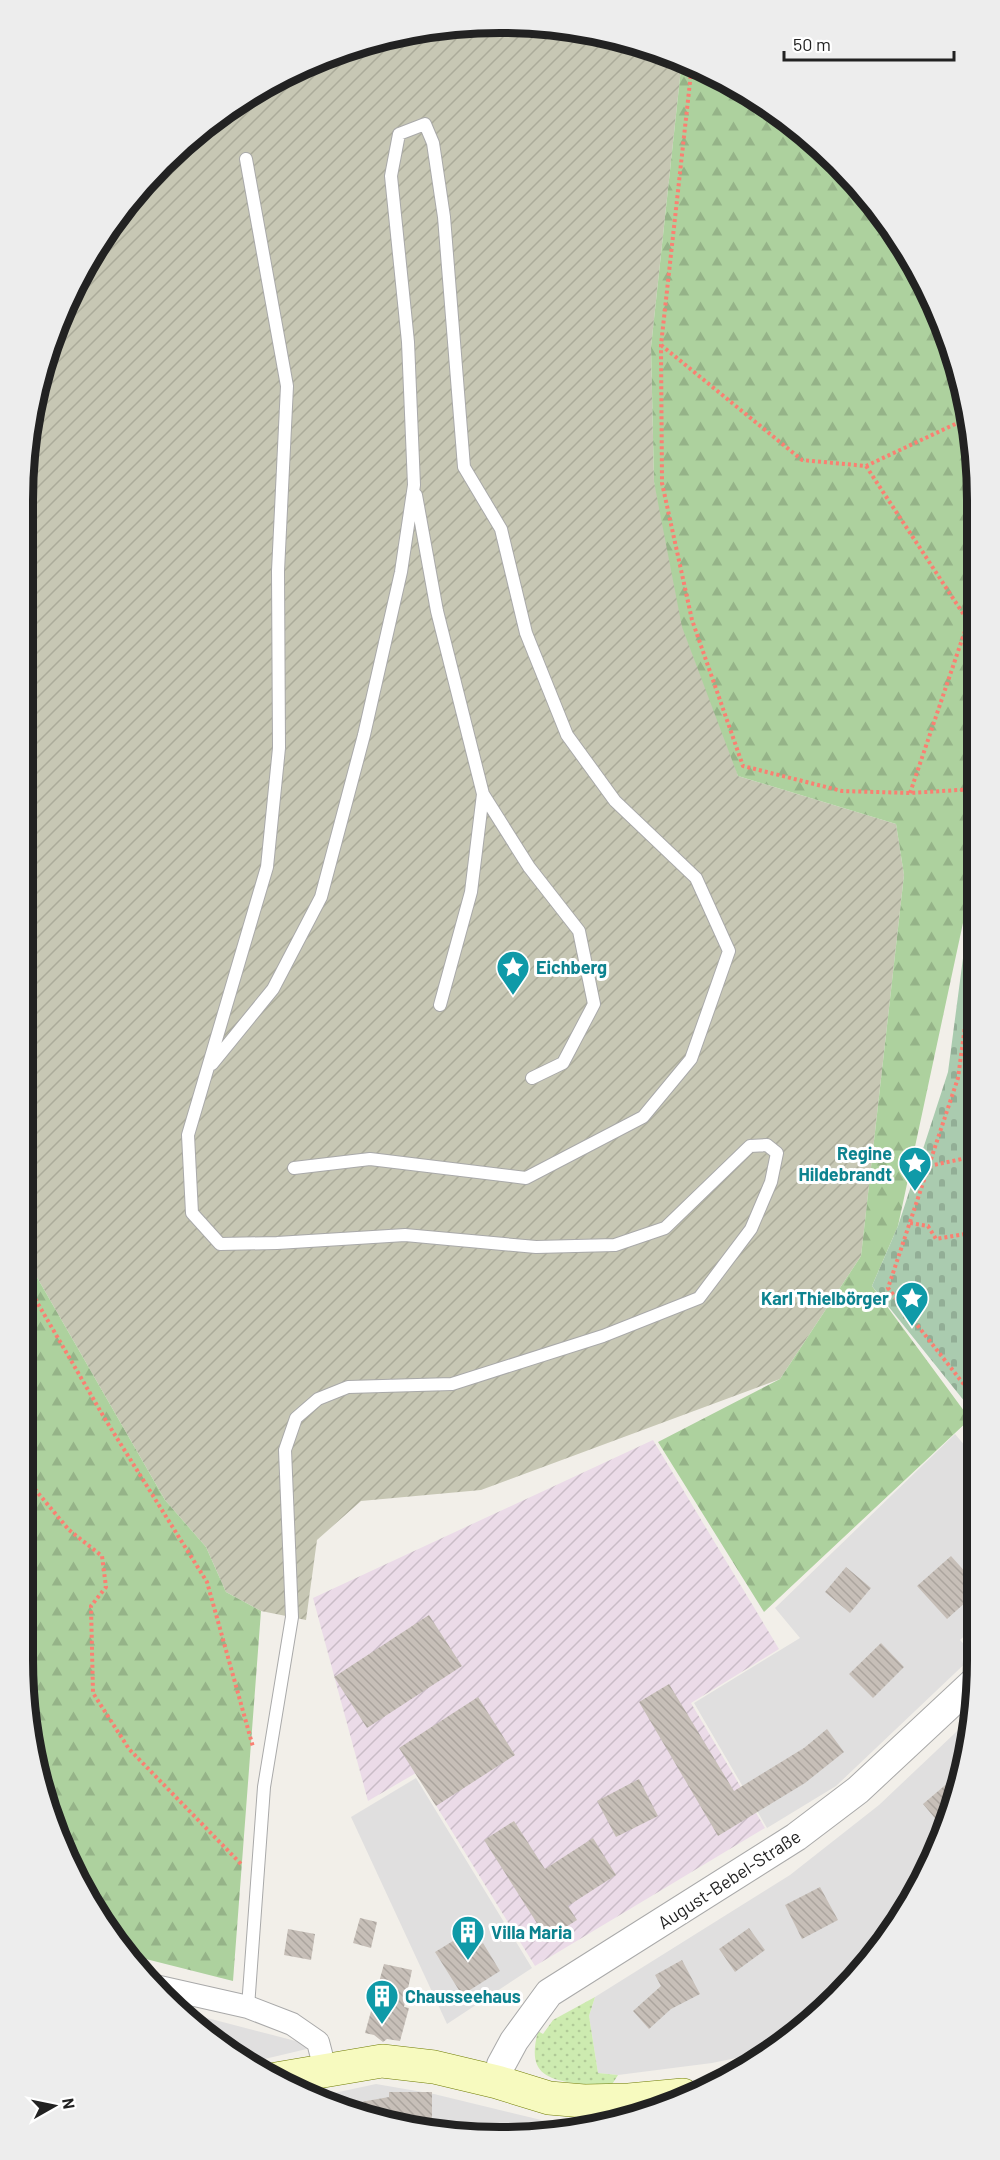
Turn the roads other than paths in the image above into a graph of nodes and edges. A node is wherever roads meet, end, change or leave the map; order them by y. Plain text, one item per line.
1 (246, 159) dead end
2 (414, 485) junction
3 (483, 794) junction
4 (440, 1005) dead end
5 (207, 1070) junction
6 (532, 1077) dead end
7 (294, 1168) dead end
8 (966, 1689) edge
9 (169, 1989) edge
10 (248, 2007) junction
11 (325, 2069) junction
12 (288, 2076) edge
13 (497, 2082) junction
14 (664, 2097) edge

1 - 5 lane
2 - 3 lane
2 - 5 lane
2 - 7 lane
3 - 4 lane
3 - 6 lane
5 - 10 lane
8 - 13 street, August-Bebel-Straße
9 - 10 street
10 - 11 street
11 - 12 main road
11 - 13 main road
13 - 14 main road

